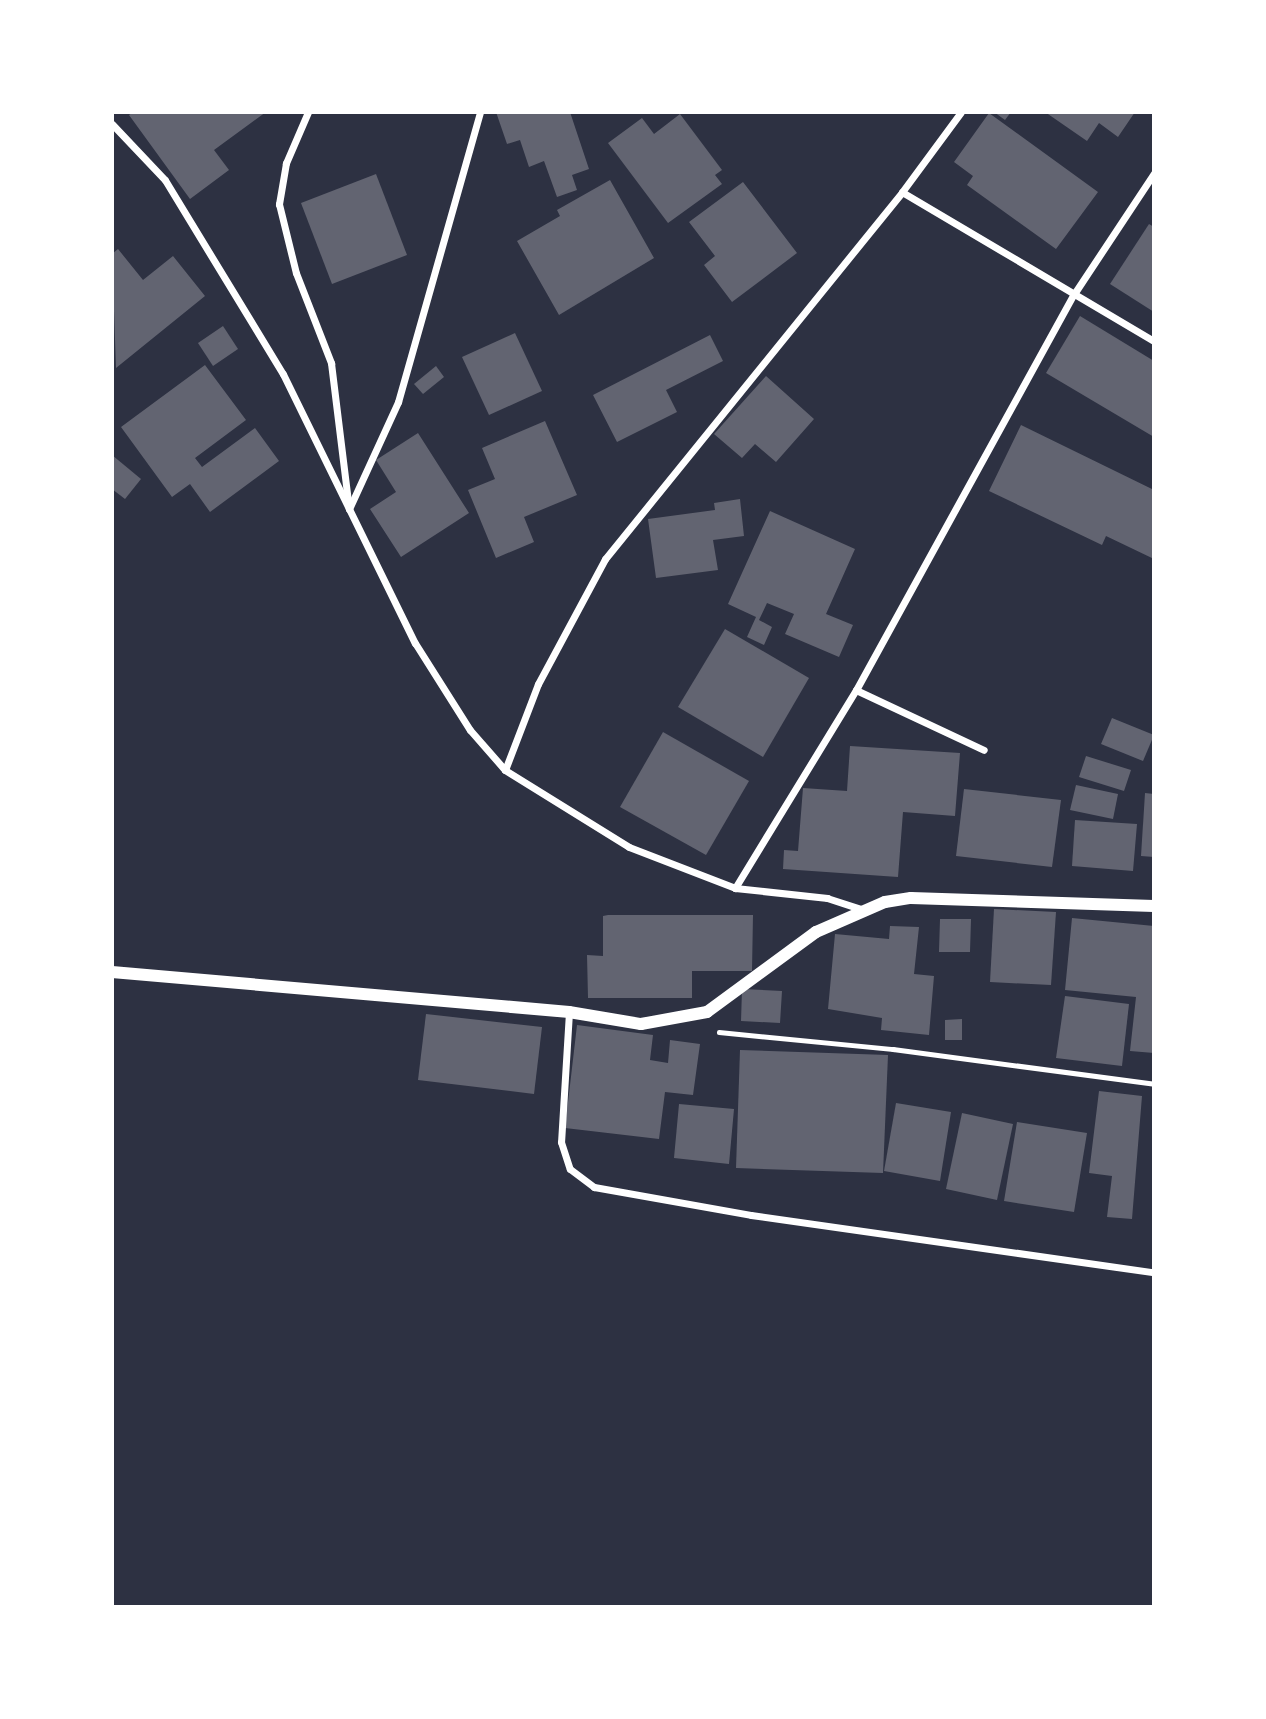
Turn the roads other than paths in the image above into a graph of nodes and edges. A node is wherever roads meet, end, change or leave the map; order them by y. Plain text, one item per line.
1 (308, 112) edge
2 (480, 112) edge
3 (961, 112) edge
4 (112, 124) edge
5 (1154, 173) edge
6 (902, 192) junction
7 (1074, 293) junction
8 (1154, 341) edge
9 (349, 509) junction
10 (856, 690) junction
11 (984, 750) dead end
12 (505, 770) junction
13 (735, 888) junction
14 (1154, 906) edge
15 (861, 909) junction
16 (112, 972) edge
17 (569, 1012) junction
18 (1154, 1272) edge

1 - 9 street
2 - 9 street
3 - 6 street
4 - 9 street
5 - 7 street
6 - 7 street
6 - 12 street
7 - 8 street
7 - 10 street
9 - 12 street
10 - 11 street
10 - 13 street
12 - 13 street
13 - 15 street
14 - 15 street
15 - 17 street
16 - 17 street
17 - 18 street

